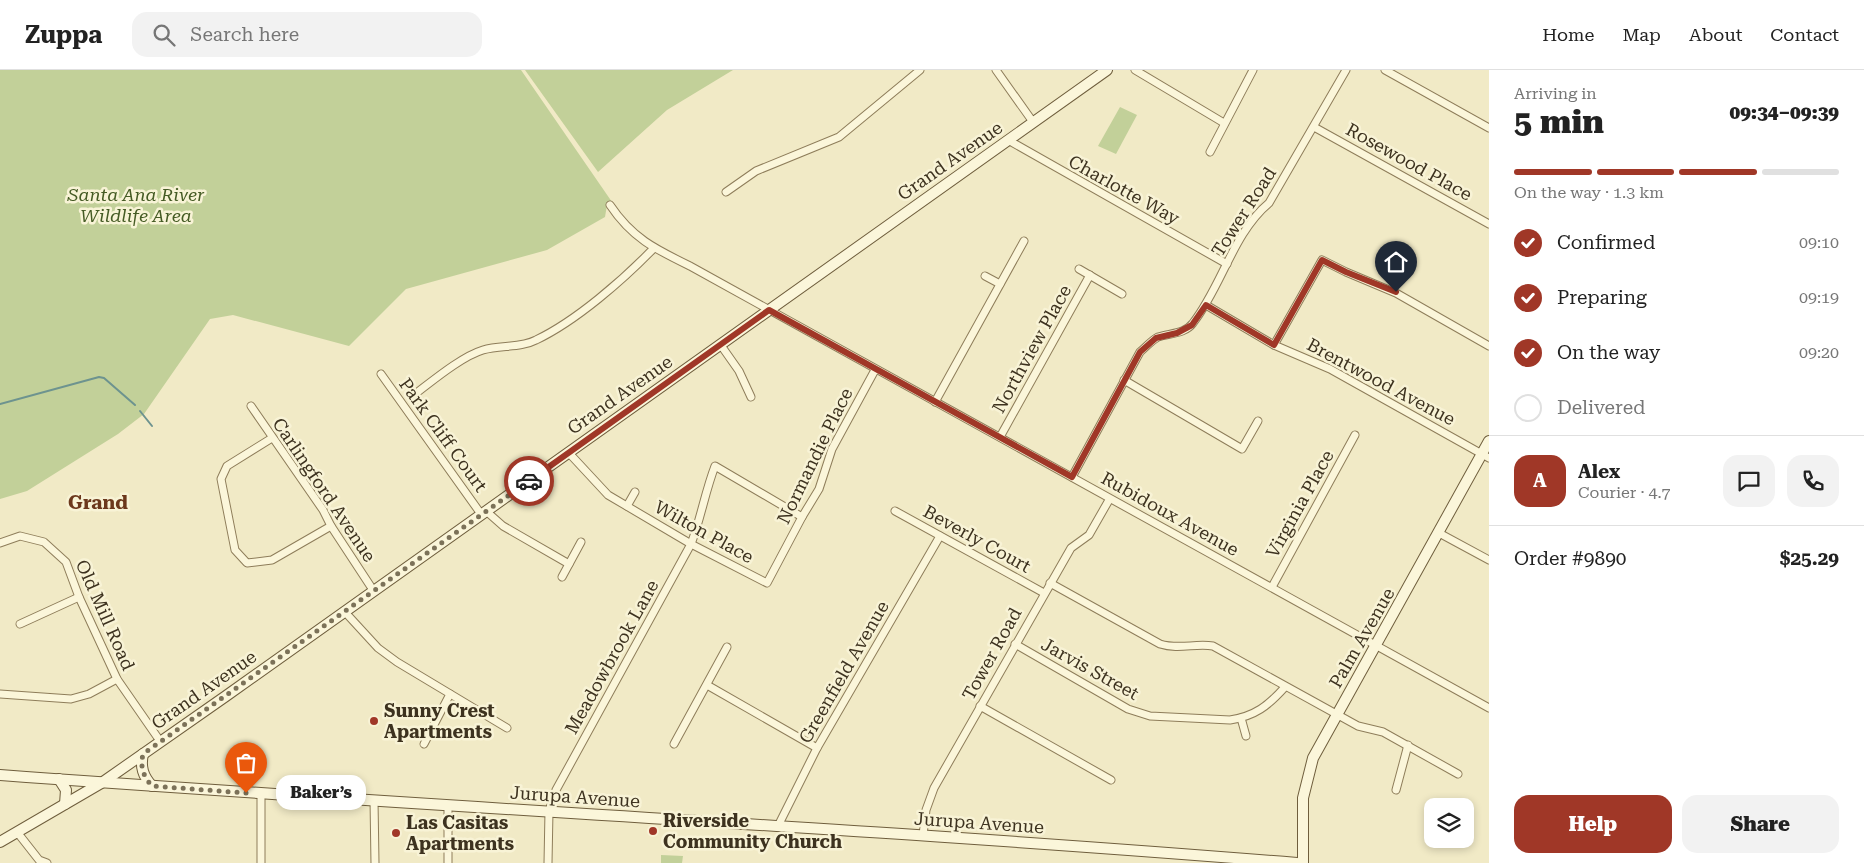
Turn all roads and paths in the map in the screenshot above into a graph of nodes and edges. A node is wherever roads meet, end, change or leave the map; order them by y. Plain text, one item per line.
1 (920, 70) edge
2 (996, 70) edge
3 (1106, 70) edge
4 (1135, 70) edge
5 (1253, 70) edge
6 (1346, 70) edge
7 (1385, 70) edge
8 (1033, 122) junction
9 (1224, 123) junction
10 (1314, 126) junction
11 (1489, 128) edge
12 (1008, 140) junction
13 (1210, 152) dead end
14 (726, 192) dead end
15 (610, 205) dead end
16 (1489, 224) edge
17 (1024, 241) dead end
18 (654, 248) junction
19 (1227, 264) junction
20 (1079, 269) dead end
21 (1090, 275) junction
22 (985, 276) dead end
23 (1000, 284) junction
24 (1122, 294) dead end
25 (1206, 305) junction
26 (769, 310) junction
27 (720, 344) junction
28 (1274, 345) junction
29 (1489, 346) edge
30 (875, 370) junction
31 (381, 374) dead end
32 (1124, 380) junction
33 (419, 391) dead end
34 (751, 397) dead end
35 (935, 402) junction
36 (251, 406) dead end
37 (1258, 421) dead end
38 (1355, 435) dead end
39 (272, 438) junction
40 (1000, 438) junction
41 (1489, 440) edge
42 (568, 452) junction
43 (1485, 456) edge
44 (1072, 477) junction
45 (635, 492) dead end
46 (1109, 500) junction
47 (627, 506) junction
48 (895, 511) dead end
49 (483, 512) junction
50 (802, 517) junction
51 (331, 526) junction
52 (1440, 533) junction
53 (940, 536) junction
54 (581, 542) dead end
55 (0, 543) edge
56 (691, 544) junction
57 (1489, 560) edge
58 (569, 564) junction
59 (562, 577) dead end
60 (767, 583) joint
61 (1050, 583) junction
62 (1272, 587) junction
63 (373, 590) junction
64 (1044, 593) junction
65 (79, 597) junction
66 (344, 611) junction
67 (20, 624) dead end
68 (1015, 644) junction
69 (1377, 645) junction
70 (727, 647) dead end
71 (117, 679) junction
72 (707, 685) junction
73 (1285, 687) junction
74 (0, 694) edge
75 (450, 694) junction
76 (980, 706) junction
77 (1489, 708) edge
78 (1337, 714) junction
79 (1241, 718) junction
80 (507, 728) dead end
81 (1246, 736) dead end
82 (160, 742) junction
83 (424, 744) dead end
84 (674, 744) dead end
85 (1408, 745) junction
86 (817, 748) junction
87 (143, 754) junction
88 (1458, 774) dead end
89 (0, 775) edge
90 (59, 780) junction
91 (1111, 780) dead end
92 (103, 782) junction
93 (152, 786) junction
94 (1396, 790) dead end
95 (261, 794) junction
96 (374, 800) junction
97 (65, 804) junction
98 (448, 806) junction
99 (549, 811) junction
100 (778, 826) junction
101 (18, 832) junction
102 (923, 835) junction
103 (0, 842) edge
104 (47, 863) edge
105 (261, 863) edge
106 (374, 863) edge
107 (448, 863) edge
108 (548, 863) edge
109 (1297, 863) edge
110 (1303, 863) edge

1 - 14 street
2 - 8 street
3 - 8 street, Grand Avenue
4 - 9 street
5 - 9 street
6 - 10 street, Tower Road
7 - 11 street
8 - 12 street, Grand Avenue
9 - 13 street
10 - 16 street, Rosewood Place
10 - 19 street, Tower Road
12 - 19 street, Charlotte Way
12 - 26 street, Grand Avenue
15 - 18 street, Rubidoux Avenue
17 - 23 street
18 - 26 street, Rubidoux Avenue
18 - 33 street
19 - 25 street, Tower Road
20 - 21 street
21 - 24 street
21 - 40 street, Northview Place
22 - 23 street
23 - 35 street
25 - 28 street, Brentwood Avenue
25 - 32 street, Tower Road
26 - 27 street, Grand Avenue
26 - 30 street, Rubidoux Avenue
27 - 34 street
27 - 42 street, Grand Avenue
28 - 29 street
28 - 43 street, Brentwood Avenue
30 - 35 street, Rubidoux Avenue
30 - 50 street, Normandie Place
31 - 49 street, Park Cliff Court
32 - 37 street
32 - 44 street, Tower Road
35 - 40 street, Rubidoux Avenue
36 - 39 street, Carlingford Avenue
38 - 62 street, Virginia Place
39 - 51 street, Carlingford Avenue
39 - 51 street
40 - 44 street, Rubidoux Avenue
41 - 43 street, Palm Avenue
42 - 47 street, Wilton Place
42 - 49 street, Grand Avenue
43 - 52 street, Palm Avenue
44 - 46 street, Rubidoux Avenue
45 - 47 street, Wilton Place
46 - 61 street, Tower Road
46 - 62 street, Rubidoux Avenue
47 - 56 street, Wilton Place
48 - 53 street, Beverly Court
49 - 58 street, Park Cliff Court
49 - 63 street, Grand Avenue
50 - 56 street, Meadowbrook Lane
50 - 60 street, Normandie Place
51 - 63 street, Carlingford Avenue
52 - 57 street
52 - 69 street, Palm Avenue
53 - 64 street, Beverly Court
53 - 86 street, Greenfield Avenue
54 - 58 street
55 - 65 street, Old Mill Road
56 - 60 street, Wilton Place
56 - 99 street, Meadowbrook Lane
58 - 59 street
61 - 64 street, Tower Road
61 - 73 street, Beverly Court
62 - 69 street, Rubidoux Avenue
63 - 66 street, Grand Avenue
64 - 68 street, Tower Road
65 - 67 street
65 - 71 street, Old Mill Road
66 - 75 street
66 - 82 street, Grand Avenue
68 - 76 street, Tower Road
68 - 79 street, Jarvis Street
69 - 77 street, Rubidoux Avenue
69 - 78 street, Palm Avenue
70 - 72 street
71 - 74 street
71 - 82 street, Old Mill Road
72 - 84 street
72 - 86 street
73 - 78 street, Beverly Court
73 - 79 street, Jarvis Street
75 - 80 street
75 - 83 street
76 - 91 street
76 - 102 street, Tower Road
78 - 85 street, Beverly Court
78 - 110 street, Palm Avenue
79 - 81 street
82 - 87 street, Grand Avenue
85 - 88 street, Beverly Court
85 - 94 street
86 - 100 street, Greenfield Avenue
87 - 92 street, Grand Avenue
87 - 93 street
89 - 90 street, Jurupa Avenue
90 - 92 street, Jurupa Avenue
90 - 97 street
92 - 93 street, Jurupa Avenue
92 - 97 street, Grand Avenue
93 - 95 street, Jurupa Avenue
95 - 96 street, Jurupa Avenue
95 - 105 street
96 - 98 street, Jurupa Avenue
96 - 106 street
97 - 101 street, Grand Avenue
98 - 99 street, Jurupa Avenue
98 - 107 street
99 - 100 street, Jurupa Avenue
99 - 108 street, Meadowbrook Lane
100 - 102 street, Jurupa Avenue
101 - 103 street, Grand Avenue
101 - 104 street
102 - 109 street, Jurupa Avenue

